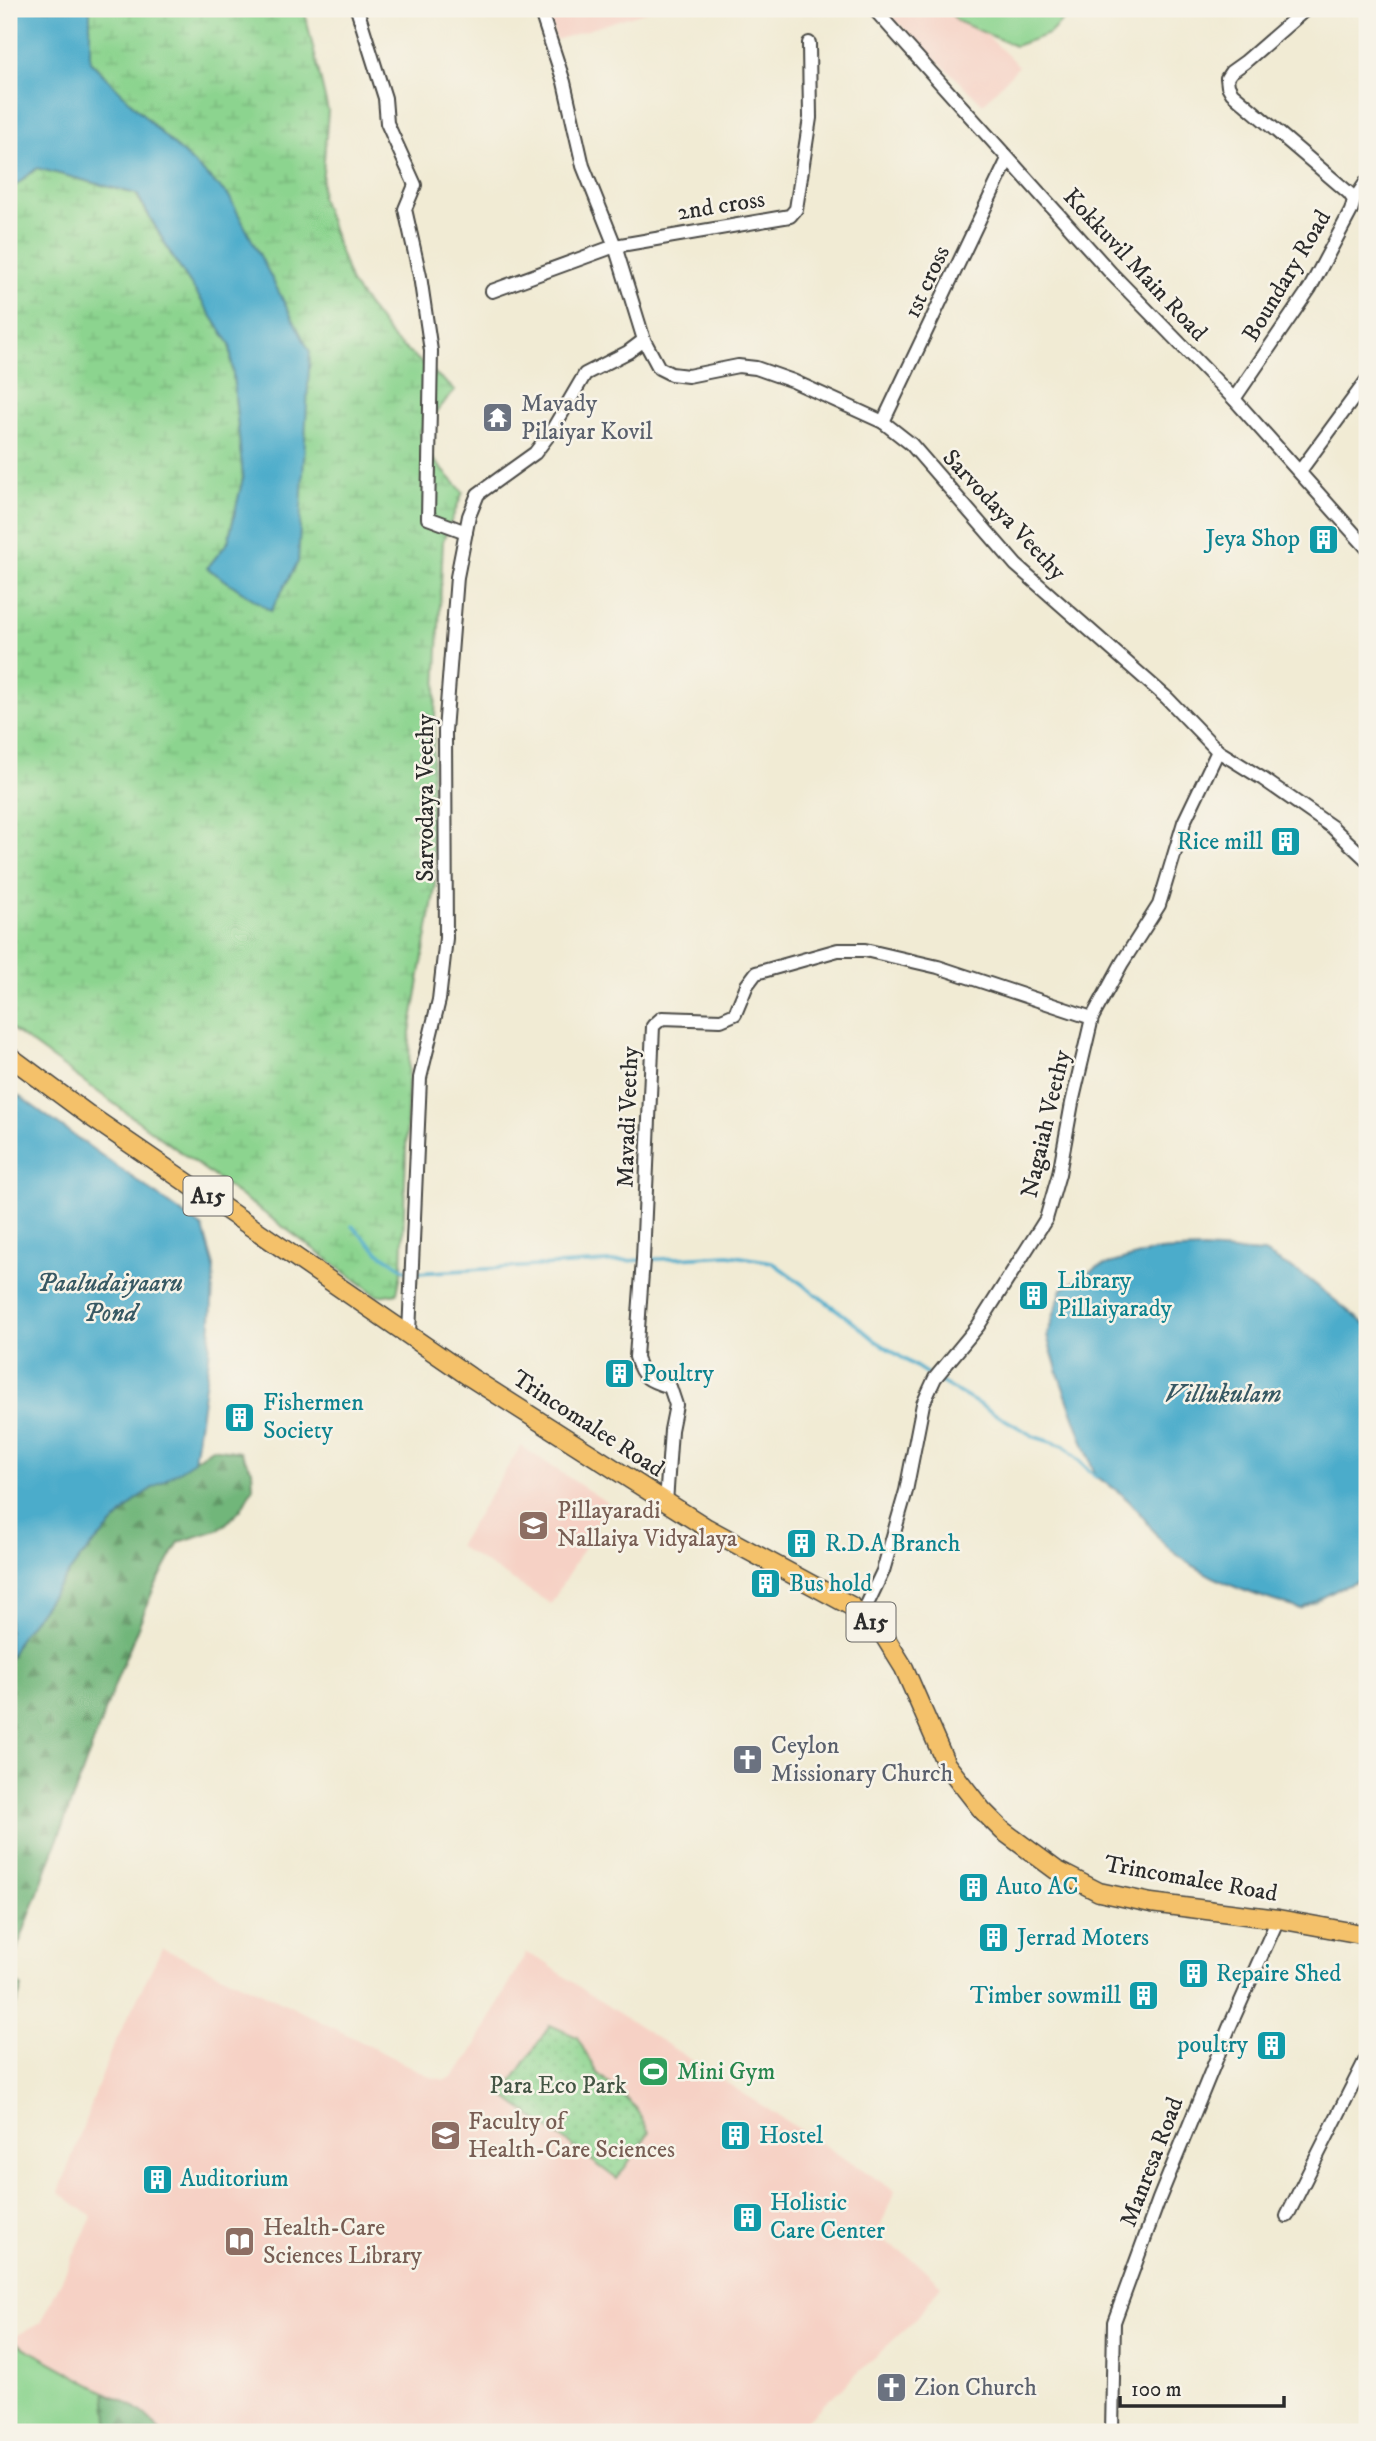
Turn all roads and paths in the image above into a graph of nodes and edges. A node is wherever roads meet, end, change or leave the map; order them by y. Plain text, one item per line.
1 (357, 9) edge
2 (540, 9) edge
3 (874, 9) edge
4 (1307, 9) edge
5 (809, 43) dead end
6 (1008, 159) junction
7 (1367, 181) edge
8 (1354, 200) junction
9 (615, 246) junction
10 (492, 291) dead end
11 (644, 340) junction
12 (1367, 380) edge
13 (1234, 399) junction
14 (883, 422) junction
15 (1300, 471) junction
16 (466, 532) junction
17 (1367, 548) edge
18 (1218, 751) junction
19 (1367, 860) edge
20 (1092, 1018) junction
21 (9, 1056) edge
22 (409, 1334) junction
23 (666, 1503) junction
24 (862, 1615) junction
25 (1278, 1919) junction
26 (1367, 1935) edge
27 (1367, 2057) edge
28 (1287, 2216) dead end
29 (1112, 2432) edge

1 - 16 street
2 - 9 street, Sarvodaya Veethy
3 - 6 street, Kokkuvil Main Road
4 - 8 street, Boundary Road
5 - 9 street, 2nd cross
6 - 13 street, Kokkuvil Main Road
6 - 14 street, 1st cross
7 - 8 street
8 - 13 street, Boundary Road
9 - 10 street, 2nd cross
9 - 11 street, Sarvodaya Veethy
11 - 14 street, Sarvodaya Veethy
11 - 16 street, Sarvodaya Veethy
12 - 15 street
13 - 15 street, Kokkuvil Main Road
14 - 18 street, Sarvodaya Veethy
15 - 17 street, Kokkuvil Main Road
16 - 22 street, Sarvodaya Veethy
18 - 19 street, Sarvodaya Veethy
18 - 20 street, Nagaiah Veethy
20 - 23 street, Mavadi Veethy
20 - 24 street, Nagaiah Veethy
21 - 22 highway, Trincomalee Road / A15
22 - 23 highway, Trincomalee Road / A15
23 - 24 highway, Trincomalee Road / A15
24 - 25 highway, Trincomalee Road / A15
25 - 26 highway, Trincomalee Road / A15
25 - 29 street, Manresa Road
27 - 28 street

